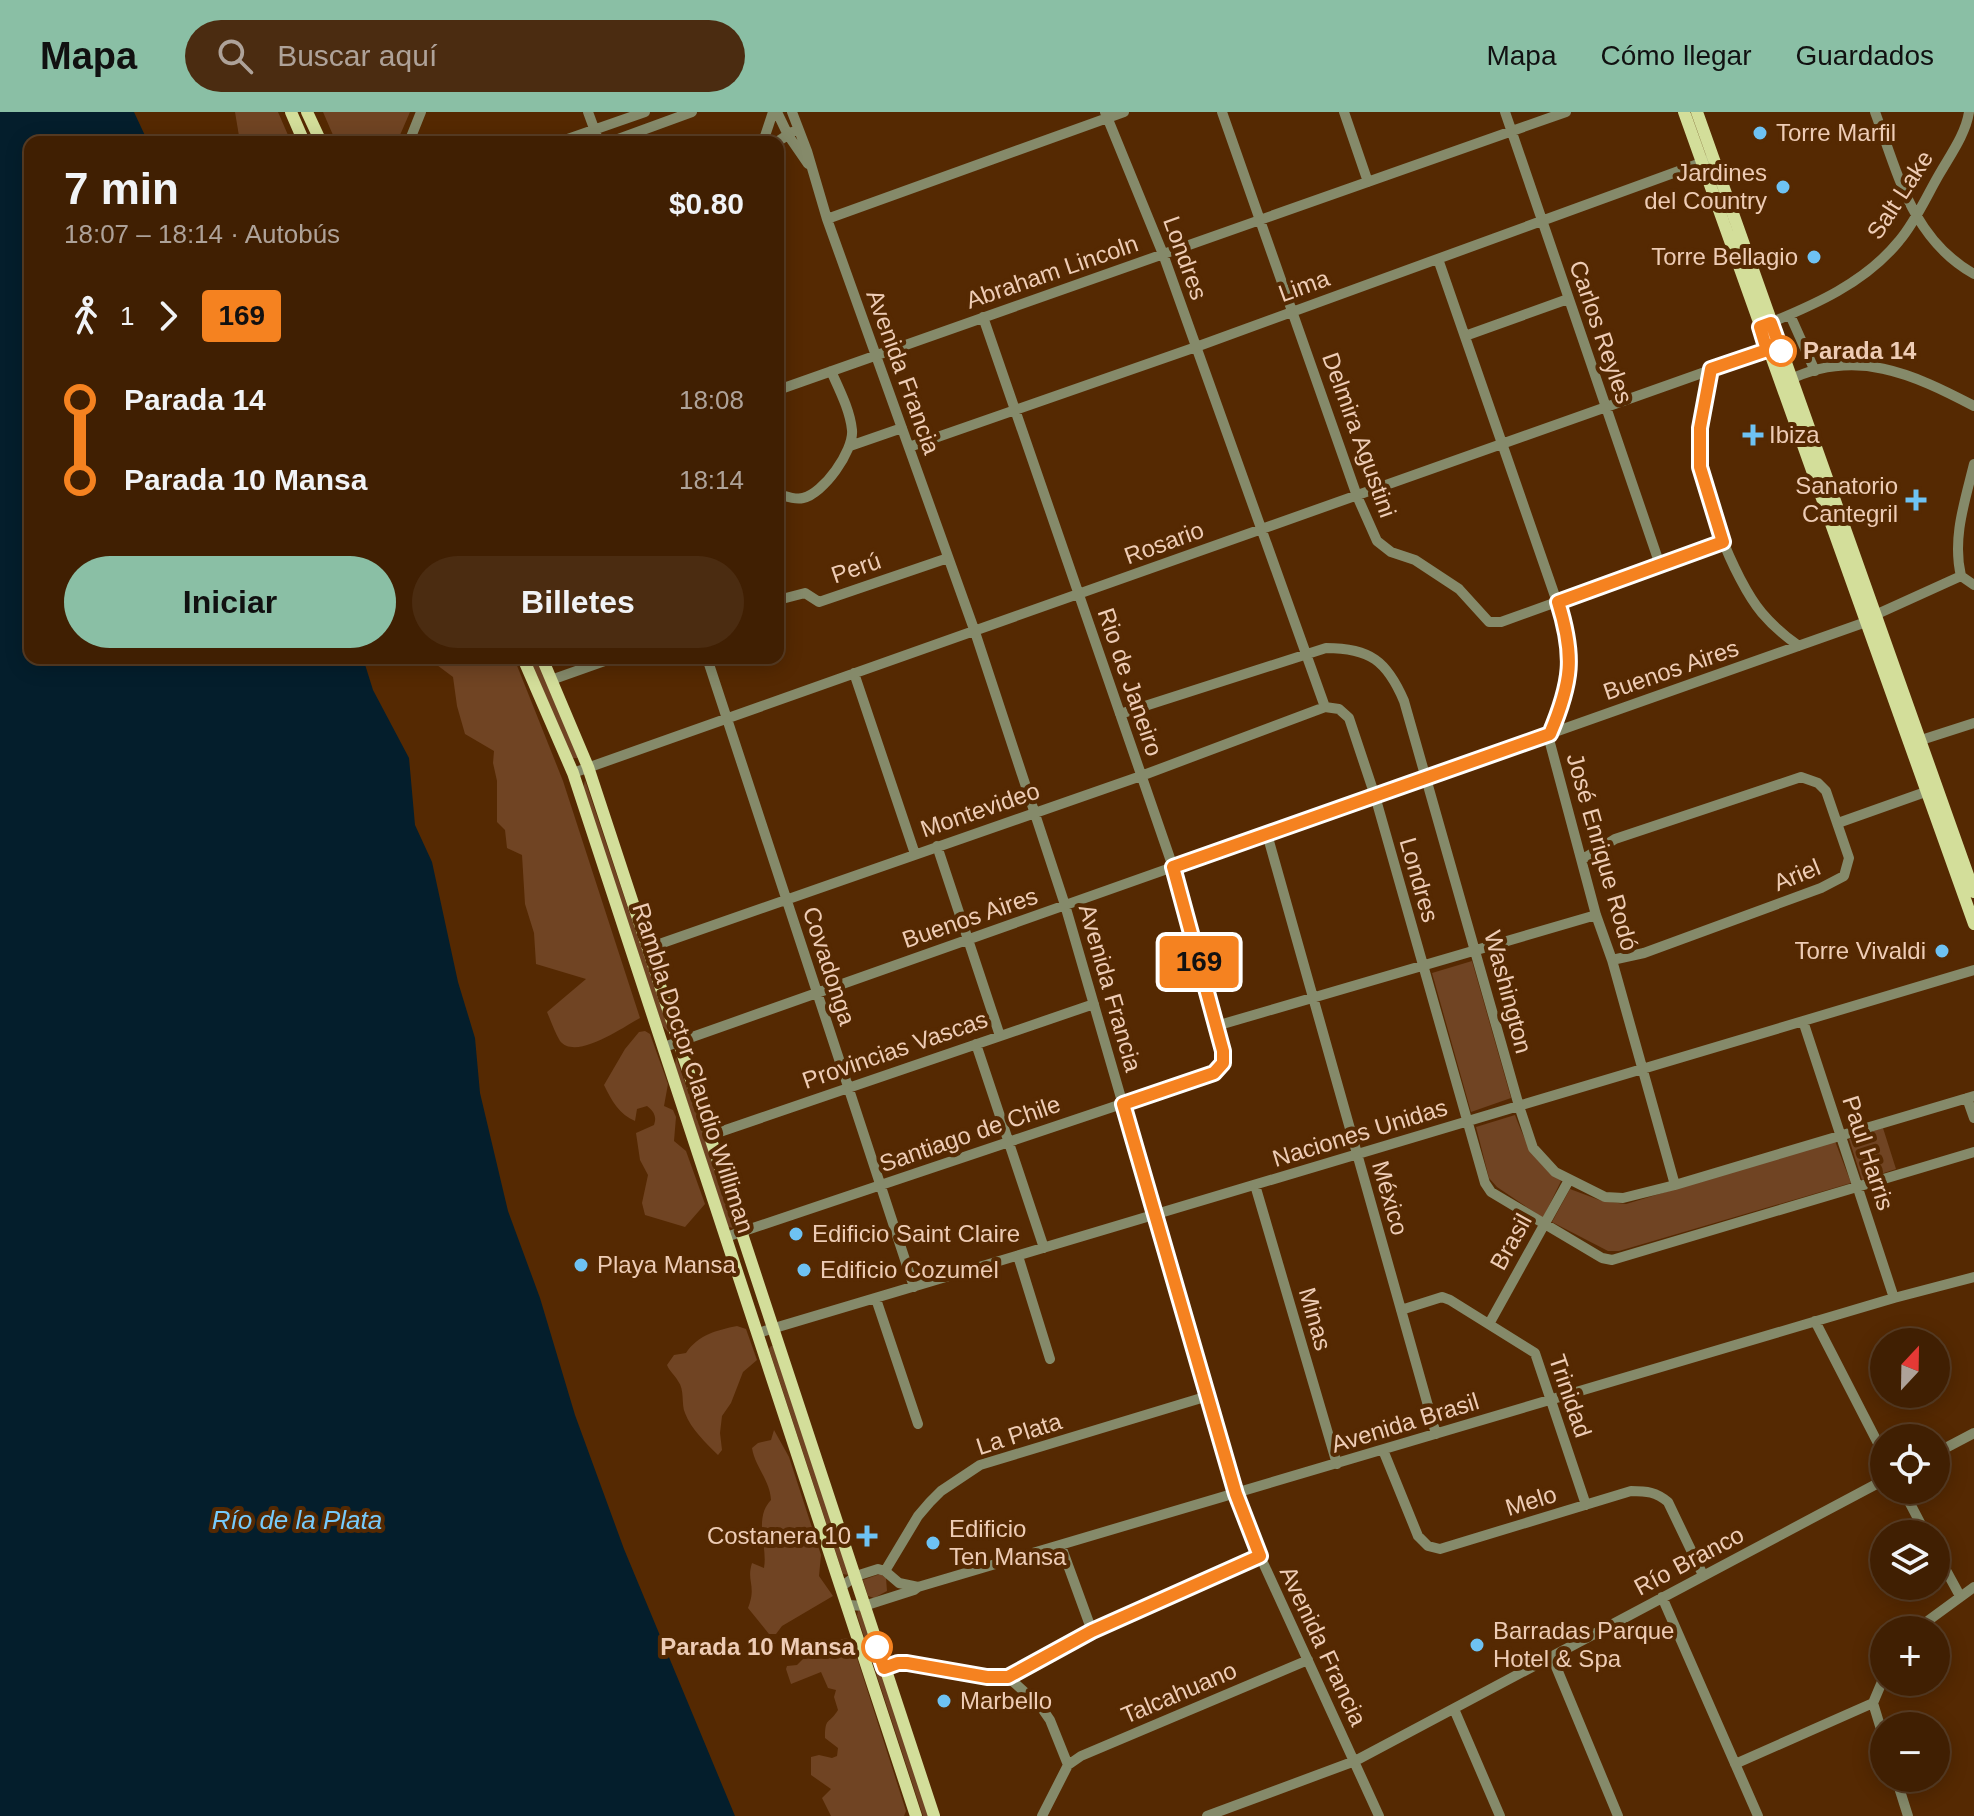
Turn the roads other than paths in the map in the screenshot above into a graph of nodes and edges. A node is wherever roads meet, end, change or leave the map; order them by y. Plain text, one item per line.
1 (291, 112) edge
2 (307, 112) edge
3 (421, 112) edge
4 (588, 112) edge
5 (645, 112) edge
6 (692, 112) edge
7 (775, 112) edge
8 (1124, 112) edge
9 (1222, 112) edge
10 (1344, 112) edge
11 (1505, 112) edge
12 (1566, 112) edge
13 (1684, 112) edge
14 (1697, 112) edge
15 (1875, 112) edge
16 (1969, 112) edge
17 (1107, 115) edge
18 (794, 117) edge
19 (595, 130) junction
20 (1511, 132) junction
21 (788, 135) junction
22 (301, 136) edge
23 (318, 136) edge
24 (411, 136) edge
25 (577, 136) edge
26 (597, 136) edge
27 (626, 136) edge
28 (765, 136) edge
29 (784, 138) edge
30 (1707, 160) junction
31 (809, 166) junction
32 (1368, 182) junction
33 (1915, 217) junction
34 (827, 219) junction
35 (1260, 220) junction
36 (1541, 222) junction
37 (1163, 254) junction
38 (1438, 259) junction
39 (1974, 274) edge
40 (1568, 299) junction
41 (1292, 312) junction
42 (1790, 315) junction
43 (983, 317) junction
44 (1765, 325) junction
45 (1465, 336) junction
46 (1196, 347) junction
47 (1767, 350) junction
48 (876, 355) junction
49 (1711, 369) junction
50 (831, 371) junction
51 (1815, 371) junction
52 (1786, 382) junction
53 (784, 388) edge
54 (1974, 406) edge
55 (1606, 407) junction
56 (1015, 411) junction
57 (902, 428) junction
58 (1502, 444) junction
59 (850, 446) junction
60 (909, 447) junction
61 (1974, 464) edge
62 (784, 496) edge
63 (1357, 496) junction
64 (1261, 530) junction
65 (1723, 542) junction
66 (948, 558) junction
67 (1660, 565) junction
68 (1961, 576) junction
69 (1974, 585) edge
70 (1079, 595) junction
71 (784, 598) edge
72 (1558, 602) junction
73 (1871, 618) junction
74 (975, 632) junction
75 (1799, 646) junction
76 (1306, 655) junction
77 (526, 664) edge
78 (544, 664) edge
79 (596, 664) edge
80 (709, 664) edge
81 (854, 673) junction
82 (551, 680) junction
83 (1325, 707) junction
84 (1120, 714) junction
85 (727, 718) junction
86 (1974, 723) edge
87 (1550, 734) junction
88 (1915, 742) junction
89 (588, 767) junction
90 (573, 773) junction
91 (1141, 776) junction
92 (1426, 778) junction
93 (1932, 790) junction
94 (1375, 796) junction
95 (1034, 812) junction
96 (1838, 823) junction
97 (1267, 834) junction
98 (937, 846) junction
99 (915, 854) junction
100 (1583, 859) junction
101 (1173, 867) junction
102 (1966, 871) edge
103 (1974, 892) edge
104 (786, 899) junction
105 (1065, 905) junction
106 (1596, 915) junction
107 (1974, 924) edge
108 (968, 940) junction
109 (648, 948) junction
110 (1476, 950) junction
111 (1612, 960) junction
112 (1423, 966) junction
113 (1974, 970) edge
114 (817, 993) junction
115 (1313, 998) junction
116 (1094, 1004) junction
117 (1803, 1021) junction
118 (1216, 1026) junction
119 (1000, 1036) junction
120 (679, 1042) junction
121 (976, 1044) junction
122 (664, 1047) junction
123 (1223, 1063) joint
124 (1643, 1069) junction
125 (848, 1088) junction
126 (1970, 1097) edge
127 (1123, 1104) junction
128 (1519, 1106) junction
129 (1974, 1118) edge
130 (1467, 1122) junction
131 (1841, 1134) junction
132 (711, 1135) junction
133 (1009, 1142) junction
134 (1974, 1152) edge
135 (1358, 1155) junction
136 (1569, 1180) junction
137 (880, 1185) junction
138 (1255, 1185) junction
139 (1675, 1185) junction
140 (1859, 1187) junction
141 (1155, 1215) junction
142 (1544, 1225) junction
143 (742, 1232) junction
144 (726, 1237) junction
145 (1044, 1248) junction
146 (1018, 1256) junction
147 (1974, 1277) edge
148 (914, 1287) junction
149 (1894, 1298) junction
150 (876, 1299) junction
151 (1401, 1310) junction
152 (1815, 1321) junction
153 (1489, 1324) junction
154 (774, 1327) junction
155 (758, 1333) junction
156 (1050, 1359) dead end
157 (1208, 1396) junction
158 (1551, 1400) junction
159 (918, 1424) dead end
160 (1870, 1428) edge
161 (1974, 1433) edge
162 (1436, 1434) junction
163 (1950, 1446) edge
164 (1383, 1450) junction
165 (1337, 1464) junction
166 (1870, 1487) edge
167 (1236, 1494) junction
168 (1586, 1505) junction
169 (1061, 1546) junction
170 (1260, 1556) junction
171 (890, 1575) junction
172 (1703, 1575) junction
173 (856, 1576) junction
174 (1950, 1578) edge
175 (842, 1586) junction
176 (918, 1587) junction
177 (1974, 1587) edge
178 (1960, 1596) junction
179 (1662, 1597) junction
180 (890, 1598) junction
181 (848, 1605) junction
182 (864, 1606) junction
183 (1934, 1616) edge
184 (1092, 1631) junction
185 (1552, 1657) junction
186 (1308, 1660) junction
187 (884, 1668) junction
188 (1008, 1677) junction
189 (1876, 1696) edge
190 (1873, 1703) junction
191 (1454, 1709) junction
192 (1876, 1712) edge
193 (1355, 1761) junction
194 (1735, 1764) junction
195 (1068, 1765) junction
196 (1900, 1792) edge
197 (1231, 1812) edge
198 (916, 1816) edge
199 (934, 1816) edge
200 (1042, 1816) edge
201 (1207, 1816) edge
202 (1379, 1816) edge
203 (1500, 1816) edge
204 (1618, 1816) edge
205 (1758, 1816) edge
206 (1908, 1816) edge

1 - 22 main road
2 - 23 main road
3 - 24 street
4 - 19 street
5 - 19 street
6 - 27 street
7 - 21 street, Avenida Francia
7 - 28 street
8 - 17 street
9 - 35 street, Delmira Agustini
10 - 32 street
11 - 20 street, Carlos Reyles
12 - 20 street, Abraham Lincoln
13 - 30 main road
14 - 30 main road
15 - 33 street
16 - 33 street, Salt Lake
17 - 34 street
17 - 37 street, Londres
18 - 21 street
18 - 31 street, Avenida Francia
19 - 25 street
19 - 26 street
20 - 32 street, Abraham Lincoln
20 - 36 street, Carlos Reyles
21 - 29 street
21 - 31 street, Avenida Francia
30 - 36 street, Lima
30 - 44 main road
31 - 34 street, Avenida Francia
32 - 35 street, Abraham Lincoln
33 - 39 street
33 - 42 street, Salt Lake
34 - 48 street, Avenida Francia
35 - 37 street, Abraham Lincoln
35 - 41 street, Delmira Agustini
36 - 38 street, Lima
36 - 40 street, Carlos Reyles
37 - 43 street, Abraham Lincoln
37 - 46 street, Londres
38 - 41 street, Lima
38 - 45 street, José Enrique Rodó
40 - 45 street
40 - 55 street, Carlos Reyles
41 - 46 street, Lima
41 - 63 street, Delmira Agustini
42 - 44 street, Salt Lake
42 - 51 street
43 - 48 street, Abraham Lincoln
43 - 56 street, Rio de Janeiro
44 - 47 main road
44 - 52 main road
45 - 58 street, José Enrique Rodó
46 - 56 street, Lima
46 - 64 street, Londres
47 - 49 street, Rosario
47 - 52 main road
48 - 50 street, Abraham Lincoln
48 - 57 street, Avenida Francia
49 - 55 street, Rosario
49 - 65 street
50 - 53 street, Abraham Lincoln
50 - 59 street
51 - 52 street
51 - 54 street
52 - 73 main road
55 - 58 street, Rosario
55 - 67 street, Carlos Reyles
56 - 60 street, Lima
56 - 70 street, Rio de Janeiro
57 - 59 street
57 - 60 street, Avenida Francia
58 - 63 street, Rosario
58 - 72 street, José Enrique Rodó
59 - 62 street
60 - 66 street, Avenida Francia
61 - 68 street
63 - 64 street, Rosario
63 - 72 street, Delmira Agustini
64 - 70 street, Rosario
64 - 76 street, Londres
65 - 67 street, Delmira Agustini
65 - 75 street
66 - 71 street, Perú
66 - 74 street, Avenida Francia
67 - 72 street, Delmira Agustini
68 - 69 street
68 - 73 street, Buenos Aires
70 - 74 street, Rosario
70 - 84 street, Rio de Janeiro
72 - 87 street, José Enrique Rodó
73 - 75 street, Buenos Aires
73 - 88 main road
74 - 81 street, Rosario
74 - 95 street, Avenida Francia
75 - 87 street, Buenos Aires
76 - 83 street, Londres
76 - 84 street, Washington
76 - 92 street, Washington
77 - 90 main road, Rambla Doctor Claudio Williman
78 - 82 main road, Rambla Doctor Claudio Williman
79 - 82 street
80 - 85 street, Covadonga
81 - 85 street, Rosario
81 - 99 street
82 - 89 main road, Rambla Doctor Claudio Williman
83 - 91 street, Montevideo
83 - 94 street, Londres
84 - 91 street, Rio de Janeiro
85 - 89 street, Rosario
85 - 104 street, Covadonga
86 - 88 street
87 - 92 street, Buenos Aires
87 - 100 street, José Enrique Rodó
88 - 93 main road
89 - 90 street, Rosario
89 - 109 main road, Rambla Doctor Claudio Williman
90 - 122 main road, Rambla Doctor Claudio Williman
91 - 95 street, Montevideo
91 - 101 street, Rio de Janeiro
92 - 94 street, Buenos Aires
92 - 110 street, Washington
93 - 96 street
93 - 102 main road
94 - 97 street, Buenos Aires
94 - 112 street, Londres
95 - 98 street, Montevideo
95 - 105 street, Avenida Francia
96 - 100 street, Ariel
96 - 111 street, Ariel
97 - 101 street, Buenos Aires
97 - 115 street, México
98 - 99 street, Montevideo
98 - 108 street
99 - 104 street, Montevideo
100 - 106 street, José Enrique Rodó
101 - 105 street, Buenos Aires
101 - 118 street, Rio de Janeiro
102 - 103 main road
102 - 107 main road
104 - 109 street, Montevideo
104 - 114 street, Covadonga
105 - 108 street, Buenos Aires
105 - 116 street, Avenida Francia
106 - 110 street
106 - 111 street, José Enrique Rodó
108 - 114 street, Buenos Aires
108 - 119 street
109 - 120 main road, Rambla Doctor Claudio Williman
110 - 112 street
110 - 128 street, Washington
111 - 124 street, José Enrique Rodó
112 - 115 street
112 - 130 street, Londres
113 - 117 street, Naciones Unidas
114 - 120 street, Buenos Aires
114 - 125 street, Covadonga
115 - 118 street
115 - 135 street, México
116 - 119 street, Provincias Vascas
116 - 127 street, Avenida Francia
117 - 124 street, Naciones Unidas
117 - 131 street, Paul Harris
118 - 123 street, Rio de Janeiro
119 - 121 street, Provincias Vascas
120 - 122 street, Buenos Aires
120 - 132 main road, Rambla Doctor Claudio Williman
121 - 125 street, Provincias Vascas
121 - 133 street
122 - 144 main road, Rambla Doctor Claudio Williman
123 - 127 street, Santiago de Chile
124 - 128 street, Naciones Unidas
124 - 139 street, José Enrique Rodó
125 - 132 street, Provincias Vascas
125 - 137 street, Covadonga
126 - 129 street
126 - 131 street, Washington
127 - 133 street, Santiago de Chile
127 - 141 street, Avenida Francia
128 - 130 street, Naciones Unidas
128 - 136 street, Washington
130 - 135 street, Naciones Unidas
130 - 142 street, Londres
131 - 139 street, Washington
131 - 140 street, Paul Harris
132 - 143 main road, Rambla Doctor Claudio Williman
133 - 137 street, Santiago de Chile
133 - 145 street
134 - 140 street, Londres
135 - 138 street, Naciones Unidas
135 - 151 street, México
136 - 139 street, Washington
136 - 142 street, Brasil
137 - 143 street, Santiago de Chile
137 - 148 street, Covadonga
138 - 141 street, Naciones Unidas
138 - 165 street, Minas
140 - 142 street, Londres
140 - 149 street, Paul Harris
141 - 145 street, Naciones Unidas
141 - 157 street, Avenida Francia
142 - 153 street, Brasil
143 - 144 street, Santiago de Chile
143 - 154 main road, Rambla Doctor Claudio Williman
144 - 155 main road, Rambla Doctor Claudio Williman
145 - 146 street, Naciones Unidas
146 - 148 street, Naciones Unidas
146 - 156 street
147 - 149 street, Avenida Brasil
148 - 150 street, Naciones Unidas
149 - 152 street, Avenida Brasil
150 - 154 street, Naciones Unidas
150 - 159 street
151 - 153 street, Trinidad
151 - 162 street, México
152 - 158 street, Avenida Brasil
152 - 160 street
153 - 158 street, Trinidad
154 - 155 street, Naciones Unidas
154 - 173 main road, Rambla Doctor Claudio Williman
155 - 175 main road, Rambla Doctor Claudio Williman
157 - 167 street, Avenida Francia
157 - 171 street, La Plata
158 - 162 street, Avenida Brasil
158 - 168 street, Trinidad
161 - 163 street
162 - 164 street, Avenida Brasil
164 - 165 street, Avenida Brasil
164 - 168 street, Melo
165 - 167 street, Avenida Brasil
166 - 172 street, Río Branco
167 - 169 street, Avenida Brasil
167 - 170 street, Avenida Francia
168 - 172 street, Melo
169 - 176 street, Avenida Brasil
169 - 184 street
170 - 184 street
170 - 186 street, Avenida Francia
171 - 173 street
171 - 176 street
171 - 180 street, La Plata
172 - 179 street, Río Branco
173 - 175 street
173 - 182 main road, Rambla Doctor Claudio Williman
174 - 178 street
175 - 181 main road, Rambla Doctor Claudio Williman
176 - 180 street, Avenida Brasil
177 - 178 street
178 - 183 street
179 - 185 street, Río Branco
179 - 194 street
180 - 182 street, Avenida Brasil
181 - 182 street, Avenida Brasil
181 - 198 main road, Rambla Doctor Claudio Williman
182 - 187 main road, Rambla Doctor Claudio Williman
184 - 188 street
185 - 191 street, Río Branco
185 - 204 street
186 - 193 street, Avenida Francia
186 - 195 street, Talcahuano
187 - 188 street
187 - 199 main road, Rambla Doctor Claudio Williman
188 - 195 street
189 - 190 street
190 - 192 street
190 - 194 street
191 - 193 street, Río Branco
191 - 203 street
193 - 197 street, Río Branco
193 - 202 street, Avenida Francia
194 - 205 street
195 - 200 street
196 - 206 street
197 - 201 street, Río Branco

